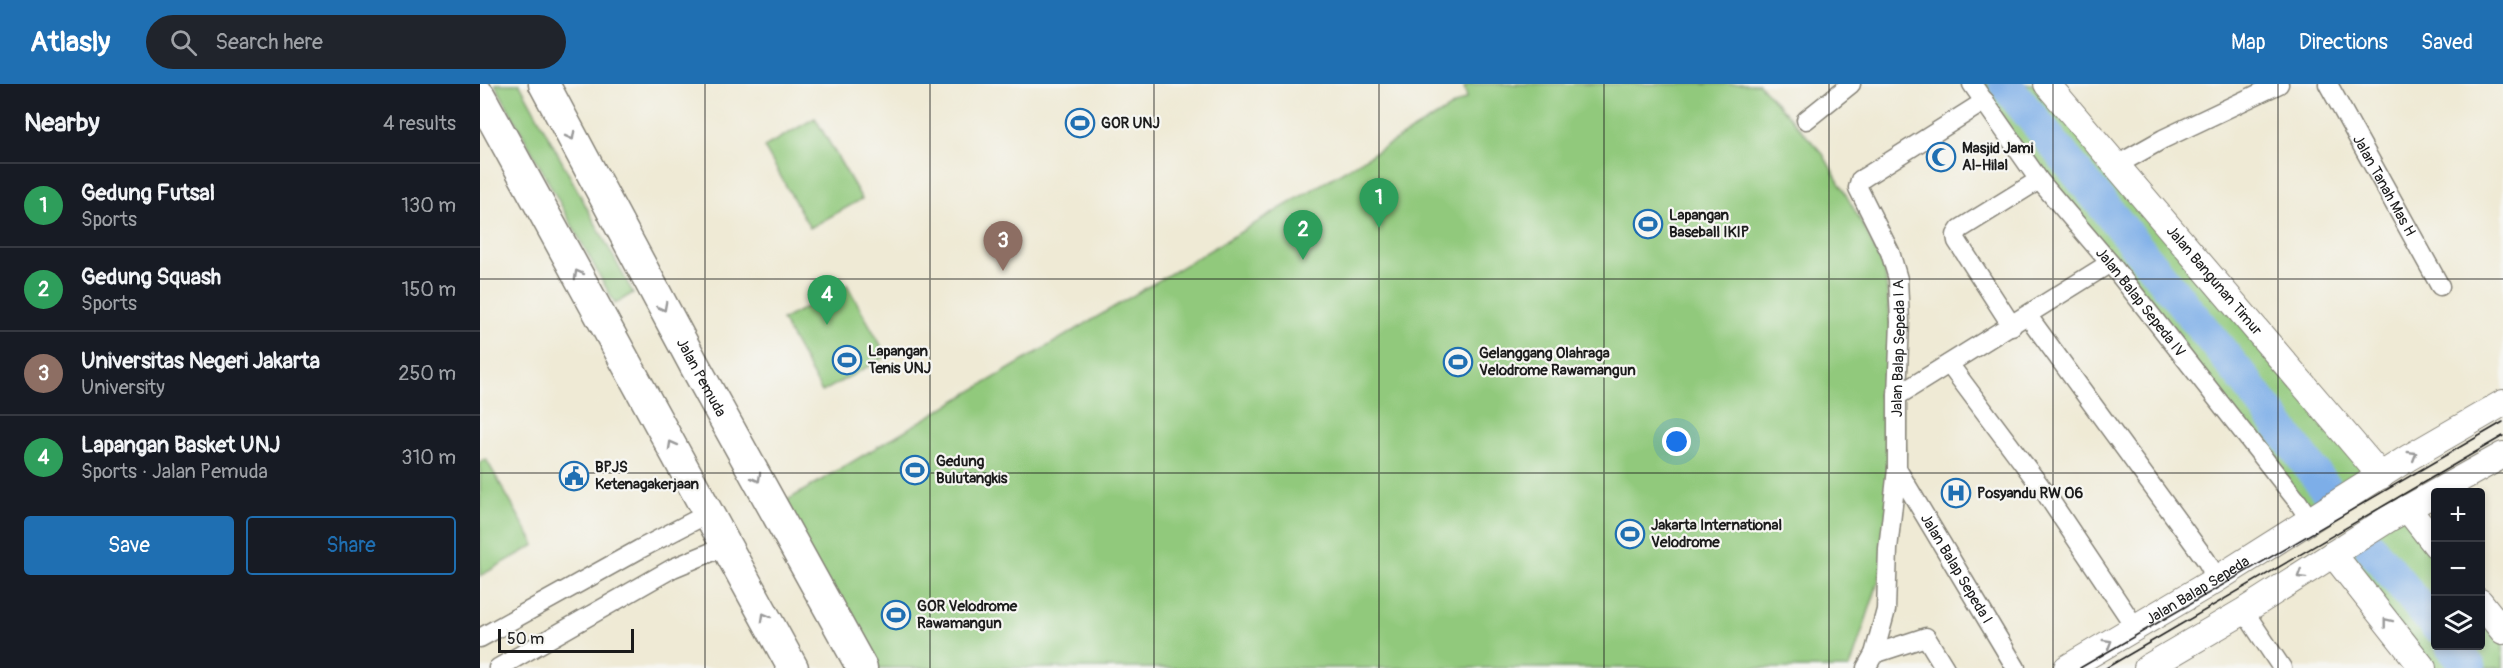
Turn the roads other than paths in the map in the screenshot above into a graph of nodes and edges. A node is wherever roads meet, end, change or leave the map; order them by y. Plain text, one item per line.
1 (544, 84) edge
2 (1851, 84) edge
3 (1972, 84) edge
4 (2047, 84) edge
5 (2328, 84) edge
6 (2270, 86) edge
7 (480, 96) edge
8 (1985, 101) junction
9 (1806, 120) dead end
10 (2116, 165) junction
11 (2039, 180) junction
12 (2110, 263) junction
13 (2440, 286) dead end
14 (2020, 321) junction
15 (1949, 364) junction
16 (1897, 396) junction
17 (2503, 403) edge
18 (2503, 455) edge
19 (2503, 466) edge
20 (1897, 469) junction
21 (2372, 481) junction
22 (2445, 488) joint
23 (2431, 495) edge
24 (709, 513) junction
25 (2398, 513) junction
26 (2318, 515) junction
27 (657, 540) junction
28 (2432, 542) edge
29 (726, 546) junction
30 (2342, 549) junction
31 (673, 568) junction
32 (2217, 579) junction
33 (2485, 607) edge
34 (2244, 611) junction
35 (2143, 622) junction
36 (2503, 631) edge
37 (480, 638) edge
38 (1870, 661) edge
39 (2173, 661) edge
40 (498, 668) edge
41 (793, 668) edge
42 (862, 668) edge
43 (1945, 668) edge
44 (2016, 668) edge
45 (2067, 668) edge
46 (2147, 668) edge
47 (2282, 668) edge
48 (2423, 668) edge

1 -> 42 main road, Jalan Pemuda
2 - 9 street
3 - 8 street, Jalan Balap Sepeda IV
4 - 10 main road, Jalan Bangunan Timur
5 - 13 street, Jalan Tanah Mas H
6 - 10 street
24 -> 7 main road
8 - 11 street, Jalan Balap Sepeda IV
8 - 16 street, Jalan Balap Sepeda I A
10 - 21 main road, Jalan Bangunan Timur
11 - 12 street, Jalan Balap Sepeda IV
11 - 14 street
12 - 14 street
12 - 26 street, Jalan Balap Sepeda IV
14 - 15 street
14 - 32 street
15 - 16 street
15 - 35 street
16 - 20 street, Jalan Balap Sepeda I A
21 -> 17 main road, Jalan Balap Sepeda
18 - 22 main road
19 - 22 main road
20 - 38 street, Jalan Balap Sepeda I A
20 - 44 street, Jalan Balap Sepeda I
21 - 26 main road, Jalan Balap Sepeda
23 - 25 main road
24 - 27 street
24 - 29 main road
25 - 28 main road
25 - 30 main road
26 - 32 main road, Jalan Balap Sepeda
27 - 31 street
27 - 37 street
29 - 31 street
41 -> 29 main road
30 -> 34 main road
48 -> 30 main road
31 - 40 street
32 - 35 main road, Jalan Balap Sepeda
33 - 36 main road
34 - 39 main road
34 - 47 street
35 - 39 main road
45 -> 35 main road, Jalan Balap Sepeda
38 - 43 street
39 - 46 main road

